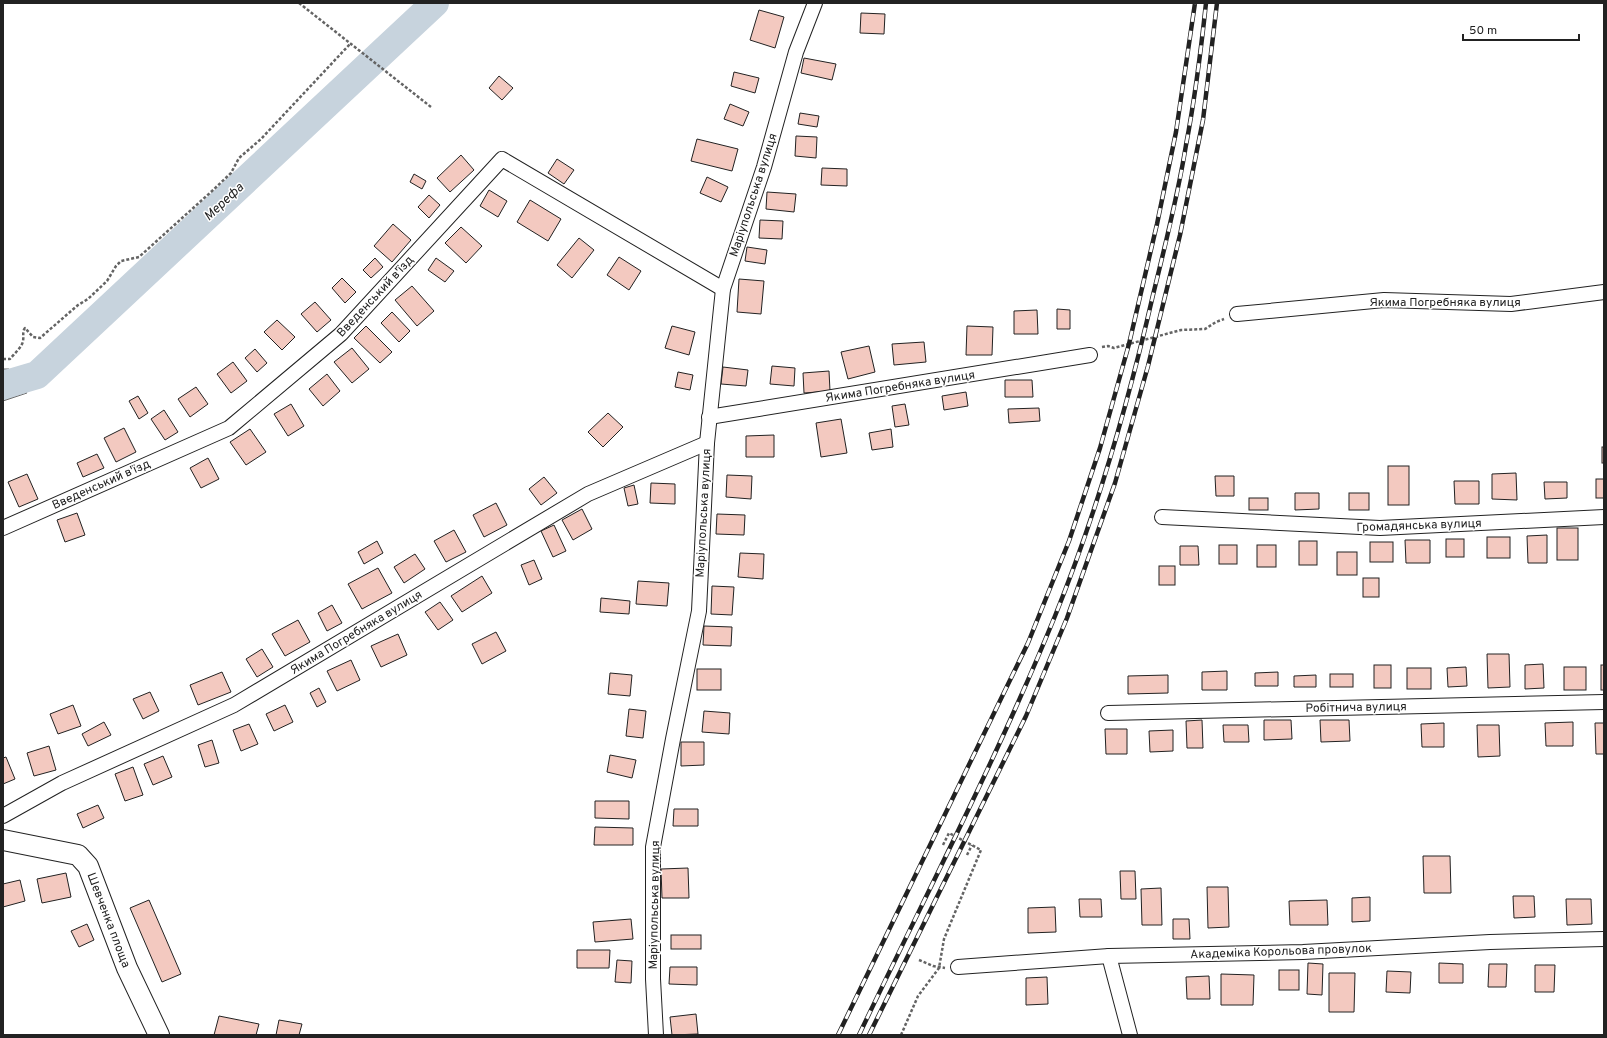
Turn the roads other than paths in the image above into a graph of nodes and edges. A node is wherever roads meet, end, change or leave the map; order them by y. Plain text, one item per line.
1 (815, 3) edge
2 (723, 289) junction
3 (1604, 292) edge
4 (1237, 314) road end
5 (1090, 355) road end
6 (710, 417) junction
7 (706, 443) junction
8 (1162, 517) dead end
9 (1604, 517) edge
10 (3, 528) edge
11 (1604, 702) edge
12 (1108, 713) dead end
13 (3, 816) edge
14 (3, 840) edge
15 (1604, 939) edge
16 (1109, 956) junction
17 (958, 967) dead end
18 (159, 1035) edge
19 (656, 1035) edge
20 (1130, 1035) edge

1 - 2 street, Маріупольська вулиця
2 - 6 street, Маріупольська вулиця
2 - 10 street, Введенський в'їзд
3 - 4 street, Якима Погребняка вулиця
5 - 6 street, Якима Погребняка вулиця
6 - 7 street, Маріупольська вулиця
7 - 13 street, Якима Погребняка вулиця
7 - 19 street, Маріупольська вулиця
8 - 9 street, Громадянська вулиця
11 - 12 street, Робітнича вулиця
14 - 18 street, Шевченка площа
15 - 16 street, Академіка Корольова провулок
16 - 17 street, Академіка Корольова провулок
16 - 20 street

